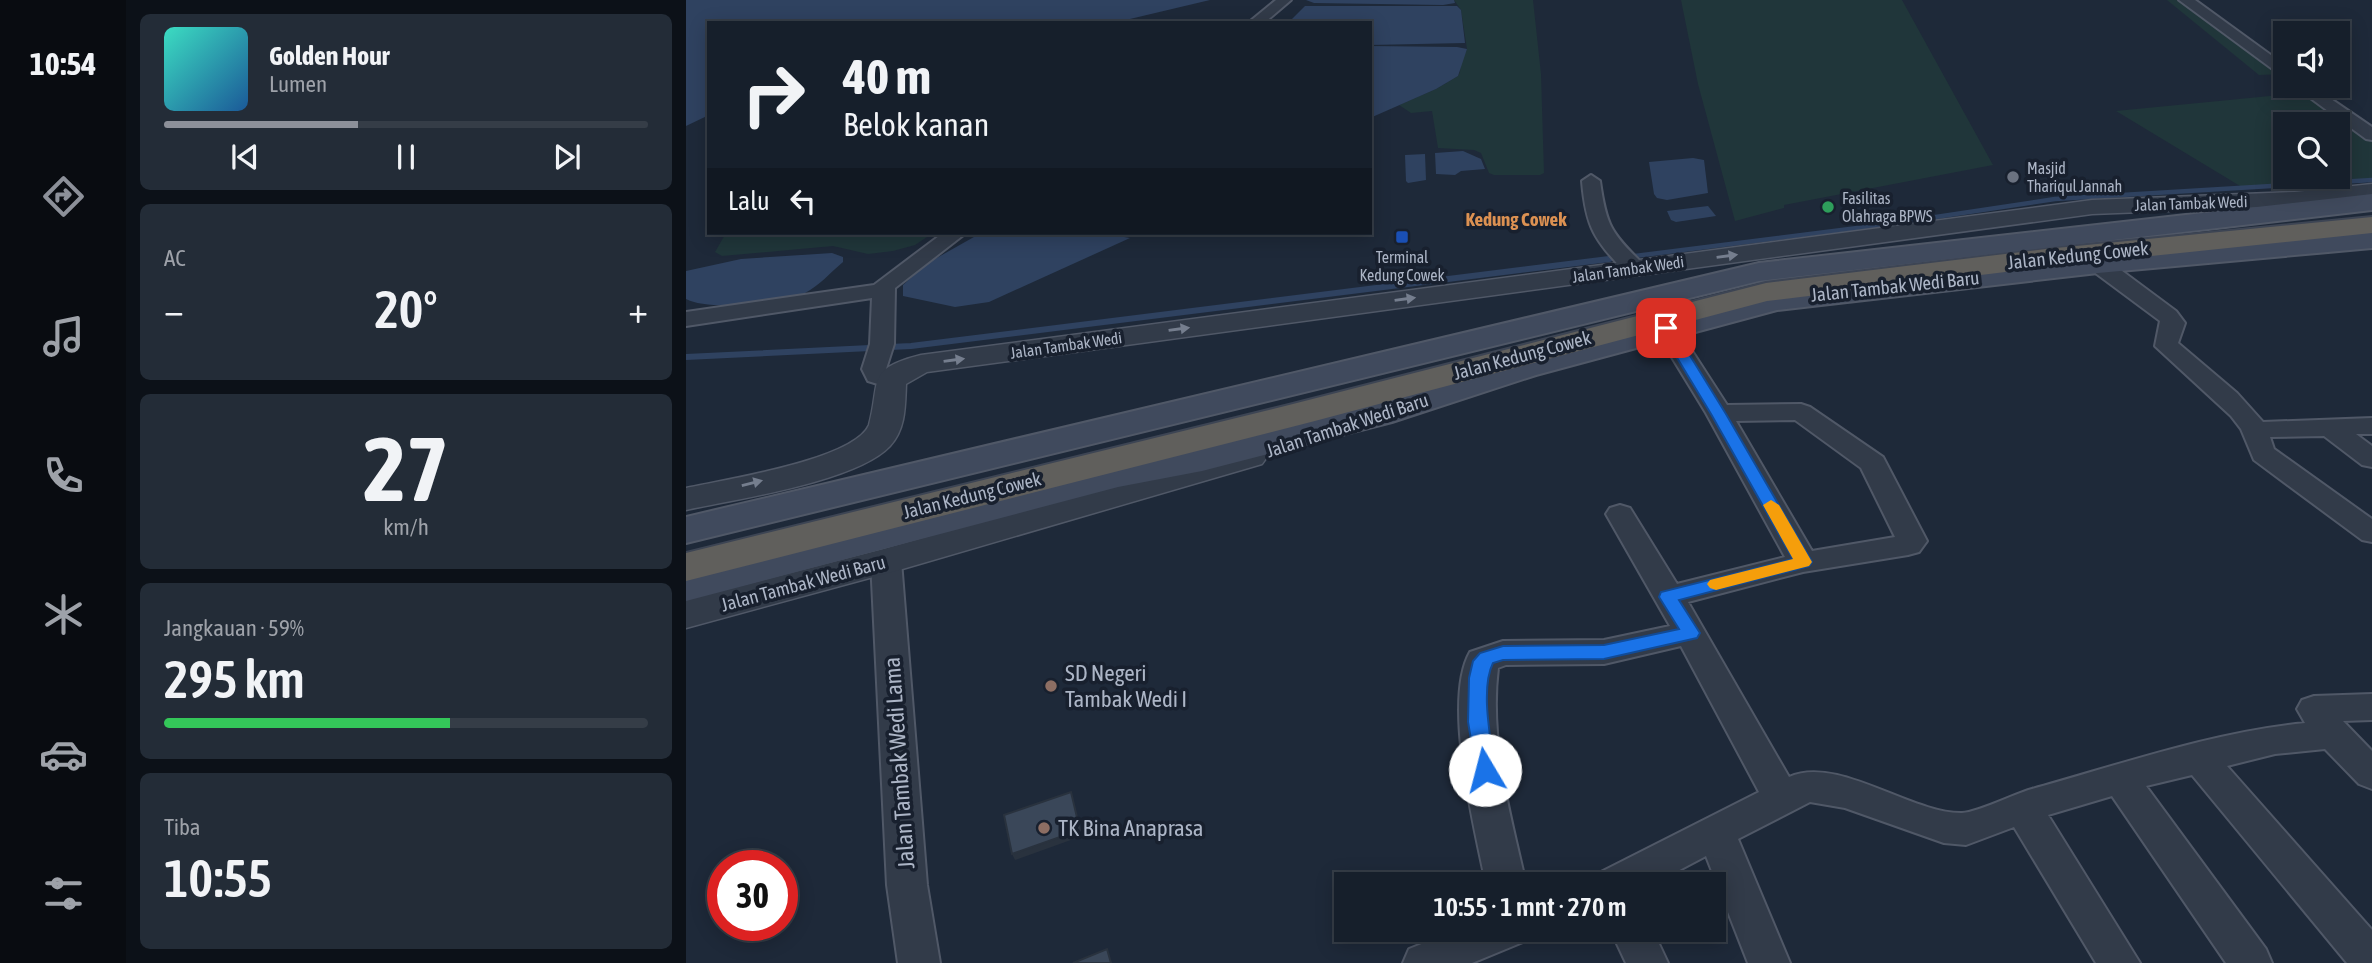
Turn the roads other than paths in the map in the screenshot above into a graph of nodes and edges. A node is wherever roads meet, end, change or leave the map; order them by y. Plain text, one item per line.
1 (1284, 0) edge
2 (2186, 0) edge
3 (1258, 21) edge
4 (2273, 64) edge
5 (2319, 98) edge
6 (2372, 135) edge
7 (1591, 181) dead end
8 (2372, 191) edge
9 (2372, 202) edge
10 (2304, 204) junction
11 (2052, 212) junction
12 (2372, 212) edge
13 (2372, 225) edge
14 (2087, 234) junction
15 (954, 235) edge
16 (2372, 239) edge
17 (1626, 260) junction
18 (2098, 264) junction
19 (883, 290) junction
20 (686, 318) edge
21 (1666, 328) junction
22 (883, 361) junction
23 (1718, 414) junction
24 (1359, 419) junction
25 (2372, 426) edge
26 (2331, 428) junction
27 (2255, 430) junction
28 (2372, 458) edge
29 (686, 499) edge
30 (1620, 514) dead end
31 (686, 530) edge
32 (2372, 533) edge
33 (686, 545) edge
34 (886, 561) junction
35 (1803, 562) junction
36 (686, 567) edge
37 (686, 587) edge
38 (1668, 597) junction
39 (686, 614) edge
40 (1690, 633) junction
41 (2372, 707) edge
42 (2333, 734) junction
43 (2199, 758) junction
44 (2372, 774) edge
45 (2120, 779) junction
46 (1781, 797) junction
47 (2022, 807) junction
48 (1717, 834) junction
49 (1504, 872) edge
50 (1639, 872) edge
51 (1476, 942) edge
52 (1637, 942) edge
53 (2372, 961) edge
54 (919, 963) edge
55 (1424, 963) edge
56 (1647, 963) edge
57 (1769, 963) edge
58 (2119, 963) edge
59 (2251, 963) edge

1 - 3 street
2 - 4 street
5 - 6 street
7 - 17 street
8 - 10 street, Jalan Tambak Wedi
9 - 10 main road
10 - 11 street, Jalan Tambak Wedi
10 - 14 main road
11 - 14 street
17 -> 11 street, Jalan Tambak Wedi
12 - 33 highway, Jalan Kedung Cowek
13 - 36 highway, Jalan Kedung Cowek
14 - 31 main road
15 - 19 street
16 - 18 main road, Jalan Kedung Cowek
22 -> 17 street, Jalan Tambak Wedi
18 - 21 main road, Jalan Tambak Wedi Baru
18 - 27 street
19 - 20 street
19 - 22 street
21 - 23 street
21 - 24 main road, Jalan Tambak Wedi Baru
29 -> 22 street
23 - 35 street
23 - 35 street
24 - 34 street, Jalan Tambak Wedi Baru
24 - 37 main road
25 - 26 street
26 - 27 street
26 - 28 street
27 - 32 street
30 - 38 street
34 - 39 street, Jalan Tambak Wedi Baru
34 - 54 street, Jalan Tambak Wedi Lama
35 - 38 street
38 - 40 street
40 - 46 street
40 - 49 street
41 - 42 street
42 - 43 street
42 - 44 street
43 - 45 street
43 - 53 street
45 - 47 street
45 - 59 street
46 - 47 street
46 - 48 street
47 - 58 street
48 - 50 street
48 - 57 street
51 - 55 street
52 - 56 street

